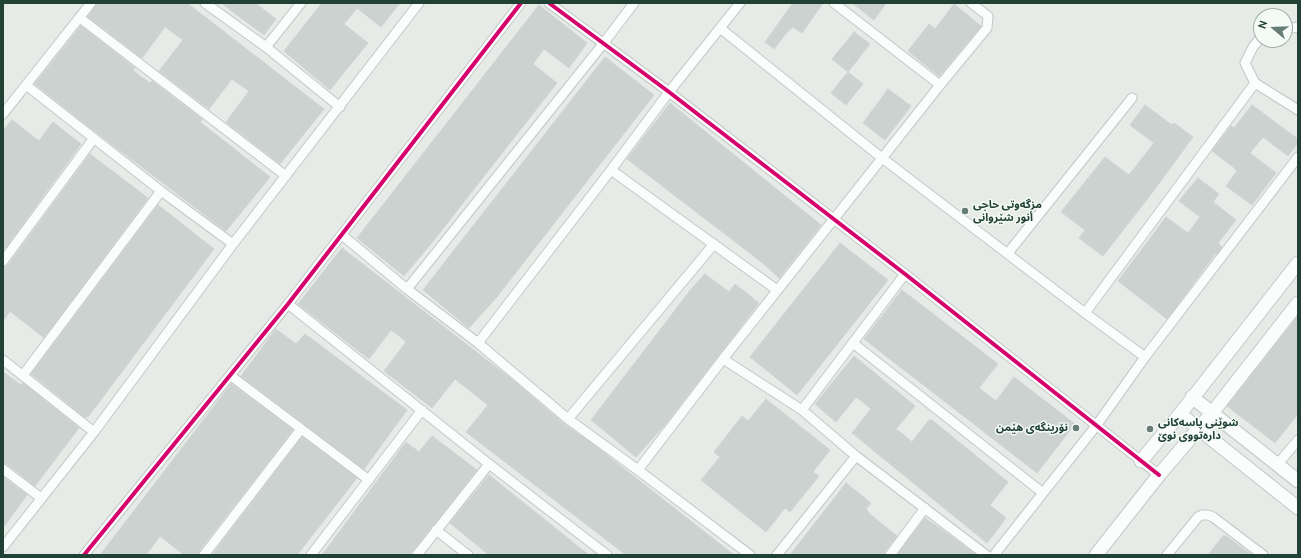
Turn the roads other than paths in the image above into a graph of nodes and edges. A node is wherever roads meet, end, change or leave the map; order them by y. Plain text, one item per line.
1 (91, 3) edge
2 (205, 3) edge
3 (301, 3) edge
4 (419, 3) edge
5 (521, 3) edge
6 (549, 3) edge
7 (634, 3) edge
8 (740, 3) edge
9 (834, 3) edge
10 (971, 3) edge
11 (80, 18) junction
12 (720, 28) junction
13 (603, 44) junction
14 (266, 47) junction
15 (1253, 47) edge
16 (1255, 83) junction
17 (26, 84) junction
18 (940, 85) junction
19 (669, 92) junction
20 (1132, 98) dead end
21 (340, 107) junction
22 (1298, 110) edge
23 (3, 114) edge
24 (94, 138) junction
25 (1298, 157) edge
26 (882, 158) junction
27 (611, 170) junction
28 (286, 176) junction
29 (160, 191) junction
30 (834, 219) junction
31 (342, 235) junction
32 (233, 244) junction
33 (714, 244) junction
34 (1008, 253) junction
35 (3, 261) edge
36 (1298, 263) edge
37 (906, 274) junction
38 (407, 288) junction
39 (777, 290) junction
40 (1298, 303) edge
41 (288, 304) junction
42 (1085, 313) junction
43 (478, 343) junction
44 (853, 343) junction
45 (1145, 357) junction
46 (723, 359) junction
47 (3, 360) edge
48 (23, 376) junction
49 (231, 376) junction
50 (1192, 397) junction
51 (422, 410) junction
52 (802, 410) junction
53 (1212, 413) junction
54 (1180, 414) junction
55 (568, 419) junction
56 (1096, 426) junction
57 (301, 429) junction
58 (1198, 429) junction
59 (94, 432) junction
60 (1298, 440) edge
61 (856, 456) junction
62 (1141, 461) junction
63 (489, 464) junction
64 (1277, 465) junction
65 (3, 469) edge
66 (638, 470) junction
67 (1159, 475) junction
68 (369, 480) junction
69 (1298, 481) edge
70 (1043, 493) junction
71 (41, 498) junction
72 (925, 508) junction
73 (1298, 508) edge
74 (436, 530) junction
75 (3, 547) edge
76 (84, 555) edge
77 (204, 555) edge
78 (311, 555) edge
79 (417, 555) edge
80 (468, 555) edge
81 (607, 555) edge
82 (750, 555) edge
83 (777, 555) edge
84 (890, 555) edge
85 (986, 555) edge
86 (994, 555) edge
87 (1096, 555) edge
88 (1167, 555) edge
89 (1262, 555) edge

1 - 11 street
2 - 14 street
3 - 14 street
4 - 21 street
5 - 31 street
6 - 13 street
7 - 13 street
8 - 12 street
9 - 18 street
10 - 18 street
11 - 17 street
11 - 28 street
12 - 19 street
12 - 26 street
13 - 19 street
13 - 38 street
14 - 21 street
15 - 16 street
16 - 22 street
16 - 42 street
17 - 23 street
17 - 24 street
18 - 26 street
19 - 27 street
19 - 30 street
20 - 34 street
21 - 28 street
24 - 29 street
24 - 35 street
25 - 45 street
26 - 30 street
26 - 34 street
27 - 33 street
27 - 43 street
28 - 32 street
29 - 32 street
29 - 48 street
30 - 37 street
30 - 39 street
31 - 38 street
31 - 41 street
32 - 59 street
33 - 39 street
33 - 55 street
34 - 42 street
36 - 50 street
37 - 44 street
37 - 56 street
38 - 43 street
39 - 46 street
40 - 53 street
41 - 49 street
41 - 51 street
42 - 45 street
43 - 55 street
44 - 52 street
44 - 70 street
45 - 56 street
46 - 52 street
46 - 66 street
47 - 48 street
48 - 59 street
49 - 57 street
49 - 76 street
50 - 53 street
50 - 54 street
51 - 63 street
51 - 68 street
52 - 61 street
53 - 58 street
53 - 64 street
54 - 58 street
54 - 62 street
55 - 66 street
56 - 62 street
56 - 70 street
57 - 68 street
57 - 77 street
58 - 67 street
58 - 73 street
59 - 71 street
60 - 64 street
61 - 72 street
61 - 83 street
62 - 67 street
63 - 74 street
63 - 81 street
64 - 69 street
65 - 71 street
66 - 82 street
67 - 87 street
68 - 78 street
70 - 86 street
71 - 75 street
72 - 84 street
72 - 85 street
74 - 79 street
74 - 80 street
88 - 89 street

